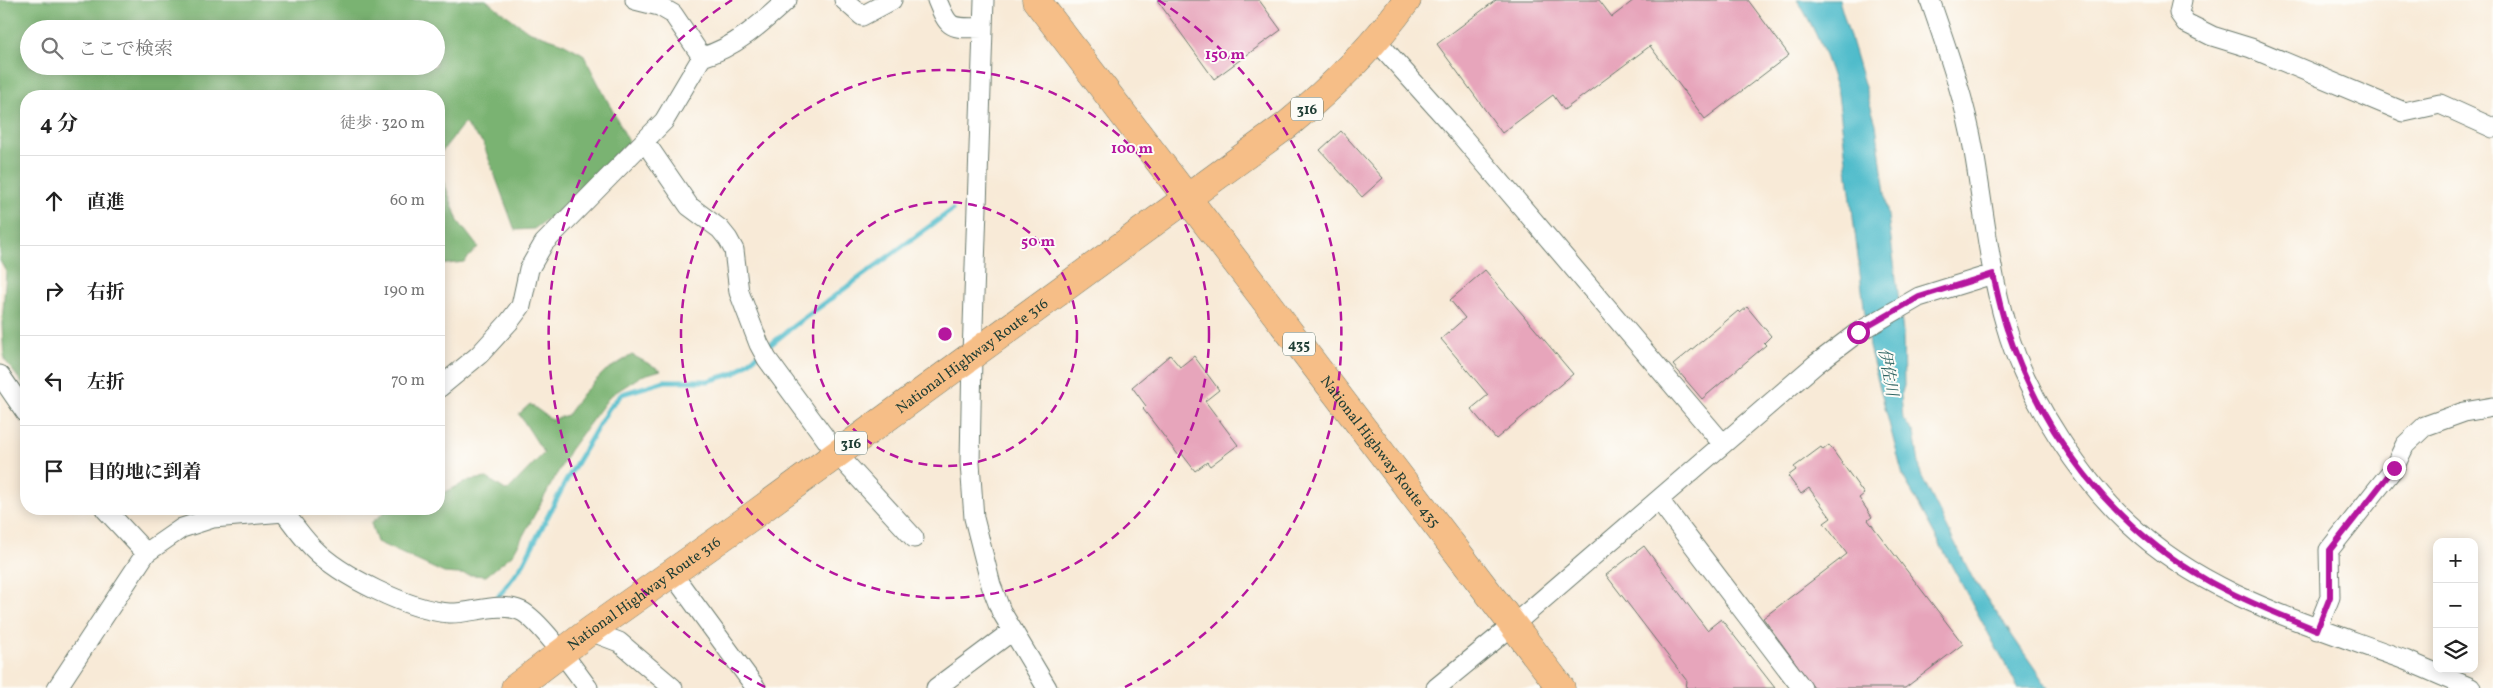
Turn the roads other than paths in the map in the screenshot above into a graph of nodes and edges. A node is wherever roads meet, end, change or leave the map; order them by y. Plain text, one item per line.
1 (635, 0) edge
2 (787, 0) edge
3 (844, 0) edge
4 (892, 0) edge
5 (937, 0) edge
6 (984, 0) edge
7 (1036, 0) edge
8 (1407, 0) edge
9 (1930, 0) edge
10 (2182, 0) edge
11 (982, 28) junction
12 (1376, 40) junction
13 (702, 58) junction
14 (2493, 128) edge
15 (645, 142) junction
16 (1187, 196) junction
17 (1993, 274) junction
18 (972, 355) junction
19 (0, 375) edge
20 (445, 383) edge
21 (20, 404) edge
22 (2493, 407) edge
23 (1723, 444) junction
24 (836, 454) junction
25 (1659, 500) junction
26 (110, 515) edge
27 (240, 515) edge
28 (290, 515) edge
29 (914, 538) dead end
30 (146, 554) junction
31 (671, 572) junction
32 (1513, 625) junction
33 (2317, 630) junction
34 (590, 631) junction
35 (1012, 631) junction
36 (561, 653) junction
37 (57, 688) edge
38 (515, 688) edge
39 (588, 688) edge
40 (673, 688) edge
41 (756, 688) edge
42 (936, 688) edge
43 (1047, 688) edge
44 (1436, 688) edge
45 (1561, 688) edge
46 (1802, 688) edge
47 (2471, 688) edge

1 - 13 street
2 - 13 street
3 - 4 street
5 - 11 street
6 - 11 street
7 - 16 highway, National Highway Route 435 / 435
8 - 12 highway, National Highway Route 316 / 316
9 - 17 street
10 - 14 street
11 - 18 street
12 - 16 highway, National Highway Route 316 / 316
12 - 23 street
13 - 15 street
15 - 20 street
15 - 24 street
16 - 18 highway, National Highway Route 316 / 316
16 - 32 highway, National Highway Route 435 / 435
17 - 23 street
17 - 33 street
18 - 24 highway, National Highway Route 316 / 316
18 - 35 street
19 - 21 street
22 - 33 street
23 - 25 street
24 - 29 street
24 - 31 highway, National Highway Route 316 / 316
25 - 32 street
25 - 46 street
26 - 30 street
27 - 30 street
28 - 36 street
30 - 37 street
31 - 34 highway, National Highway Route 316 / 316
31 - 41 street
32 - 44 street
32 - 45 highway, National Highway Route 435 / 435
33 - 47 street
34 - 36 highway, National Highway Route 316 / 316
34 - 40 street
35 - 42 street
35 - 43 street
36 - 38 highway, National Highway Route 316 / 316
36 - 39 street

